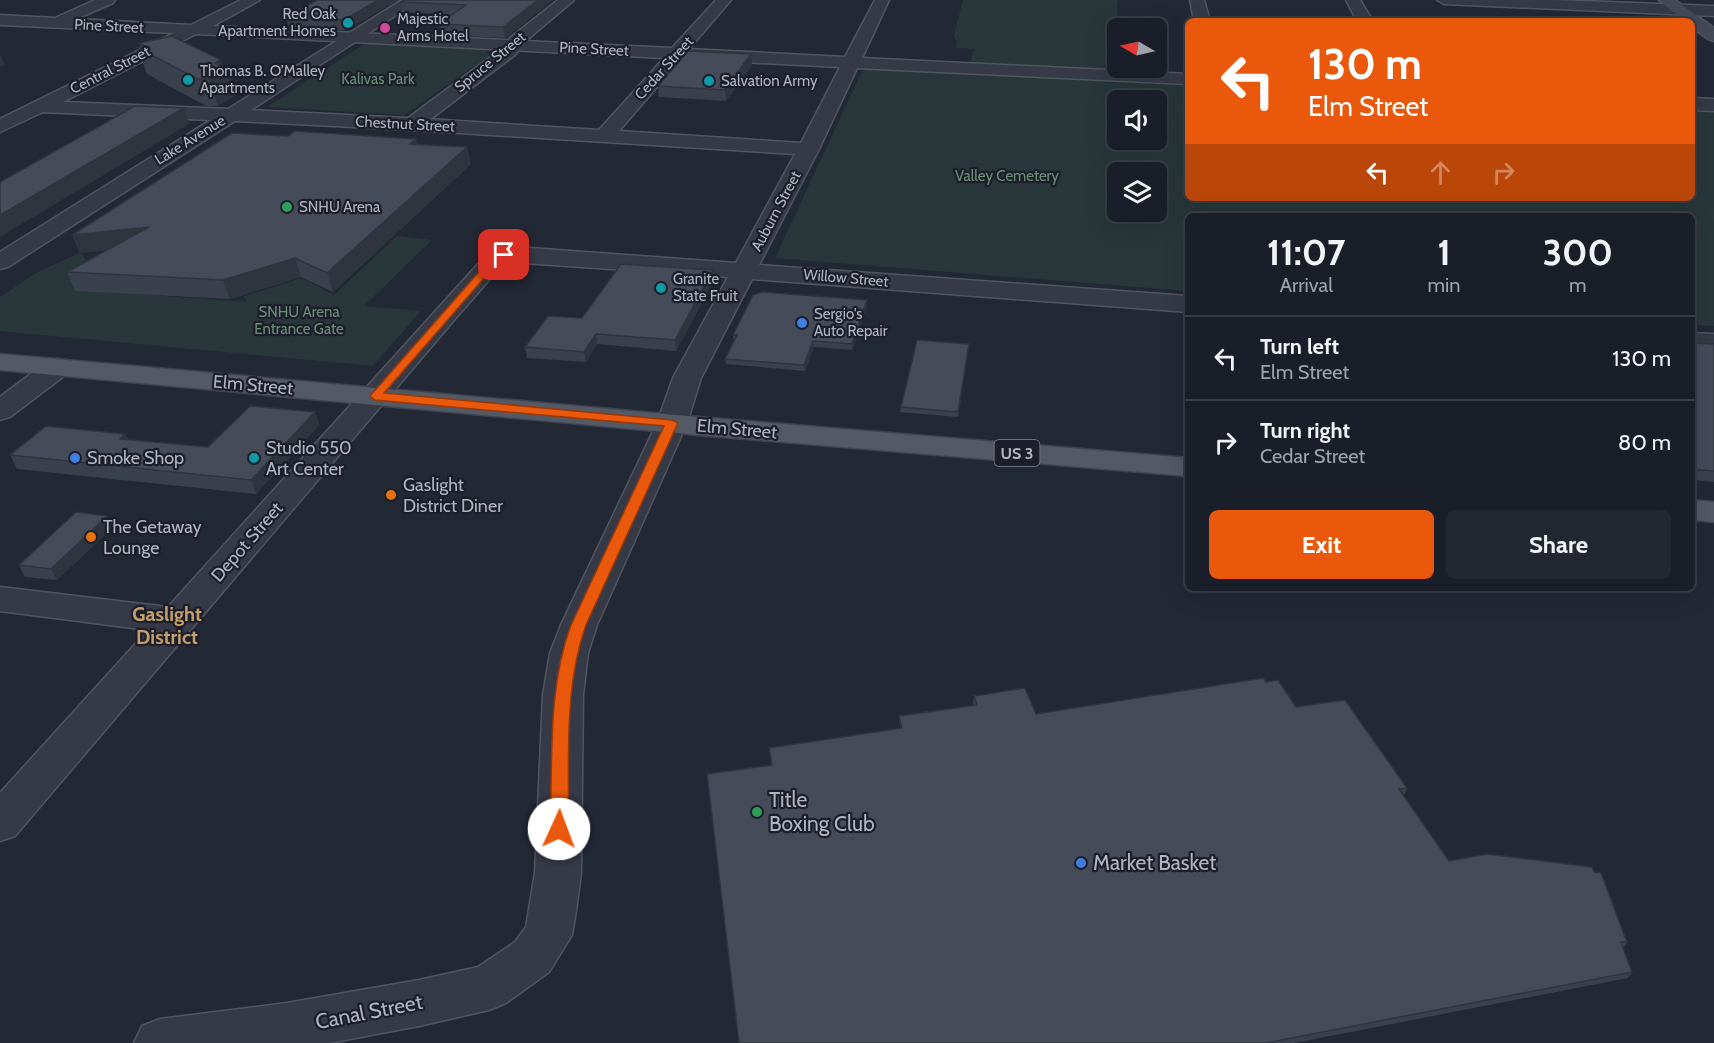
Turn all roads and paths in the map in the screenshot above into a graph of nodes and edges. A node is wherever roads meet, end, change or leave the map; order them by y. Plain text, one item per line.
1 (108, 0) edge
2 (253, 0) edge
3 (412, 0) edge
4 (567, 0) edge
5 (724, 0) edge
6 (882, 0) edge
7 (1197, 0) edge
8 (1353, 0) edge
9 (1444, 0) edge
10 (1666, 0) edge
11 (1510, 1) edge
12 (1680, 10) junction
13 (1714, 11) edge
14 (1201, 18) edge
15 (1363, 18) edge
16 (1527, 18) edge
17 (1690, 18) edge
18 (0, 20) edge
19 (1695, 21) edge
20 (54, 23) junction
21 (193, 30) junction
22 (1714, 36) edge
23 (352, 38) junction
24 (513, 45) junction
25 (678, 53) junction
26 (850, 62) junction
27 (1185, 80) edge
28 (7, 103) dead end
29 (1695, 104) edge
30 (1714, 105) edge
31 (41, 106) junction
32 (230, 115) junction
33 (412, 124) junction
34 (0, 126) edge
35 (603, 137) junction
36 (809, 149) junction
37 (0, 262) edge
38 (744, 271) junction
39 (1185, 304) edge
40 (1695, 341) edge
41 (1714, 342) edge
42 (0, 362) edge
43 (58, 367) junction
44 (375, 396) junction
45 (0, 411) edge
46 (672, 423) junction
47 (1185, 467) edge
48 (1695, 510) edge
49 (1714, 512) edge
50 (0, 599) edge
51 (178, 621) junction
52 (0, 824) edge
53 (532, 957) joint
54 (160, 1043) edge

1 - 20 street
2 - 21 street, Central Street
3 - 23 street, Lake Avenue
4 - 24 street, Spruce Street
5 - 25 street, Cedar Street
6 - 26 street, Auburn Street
7 - 14 street
8 - 15 street
9 - 11 street
10 - 12 main road
11 - 12 street
11 - 16 street
12 - 13 street
12 - 17 main road
18 - 20 street, Pine Street
19 - 22 main road
20 - 21 street, Pine Street
21 - 23 street, Pine Street
21 - 31 street, Central Street
23 - 24 street, Pine Street
23 - 32 street, Lake Avenue
24 - 25 street, Pine Street
24 - 33 street, Spruce Street
25 - 26 street, Pine Street
25 - 35 street, Cedar Street
26 - 27 street, Pine Street
26 - 36 street, Auburn Street
28 - 31 street, Chestnut Street
29 - 30 street
31 - 32 street, Chestnut Street
31 - 34 street, Central Street
32 - 33 street, Chestnut Street
32 - 37 street, Lake Avenue
33 - 35 street, Chestnut Street
35 - 36 street, Chestnut Street
36 - 38 street, Auburn Street
38 - 39 street, Willow Street
38 - 44 street, Willow Street
38 - 46 street, Auburn Street
40 - 41 street
42 - 43 main road, Elm Street / US 3
43 - 44 main road, Elm Street / US 3
43 - 45 street
44 - 46 main road, Elm Street / US 3
44 - 51 street, Depot Street
46 - 47 main road, Elm Street / US 3
46 - 53 street, Auburn Street
48 - 49 main road
50 - 51 street
51 - 52 street, Depot Street
53 - 54 street, Canal Street

